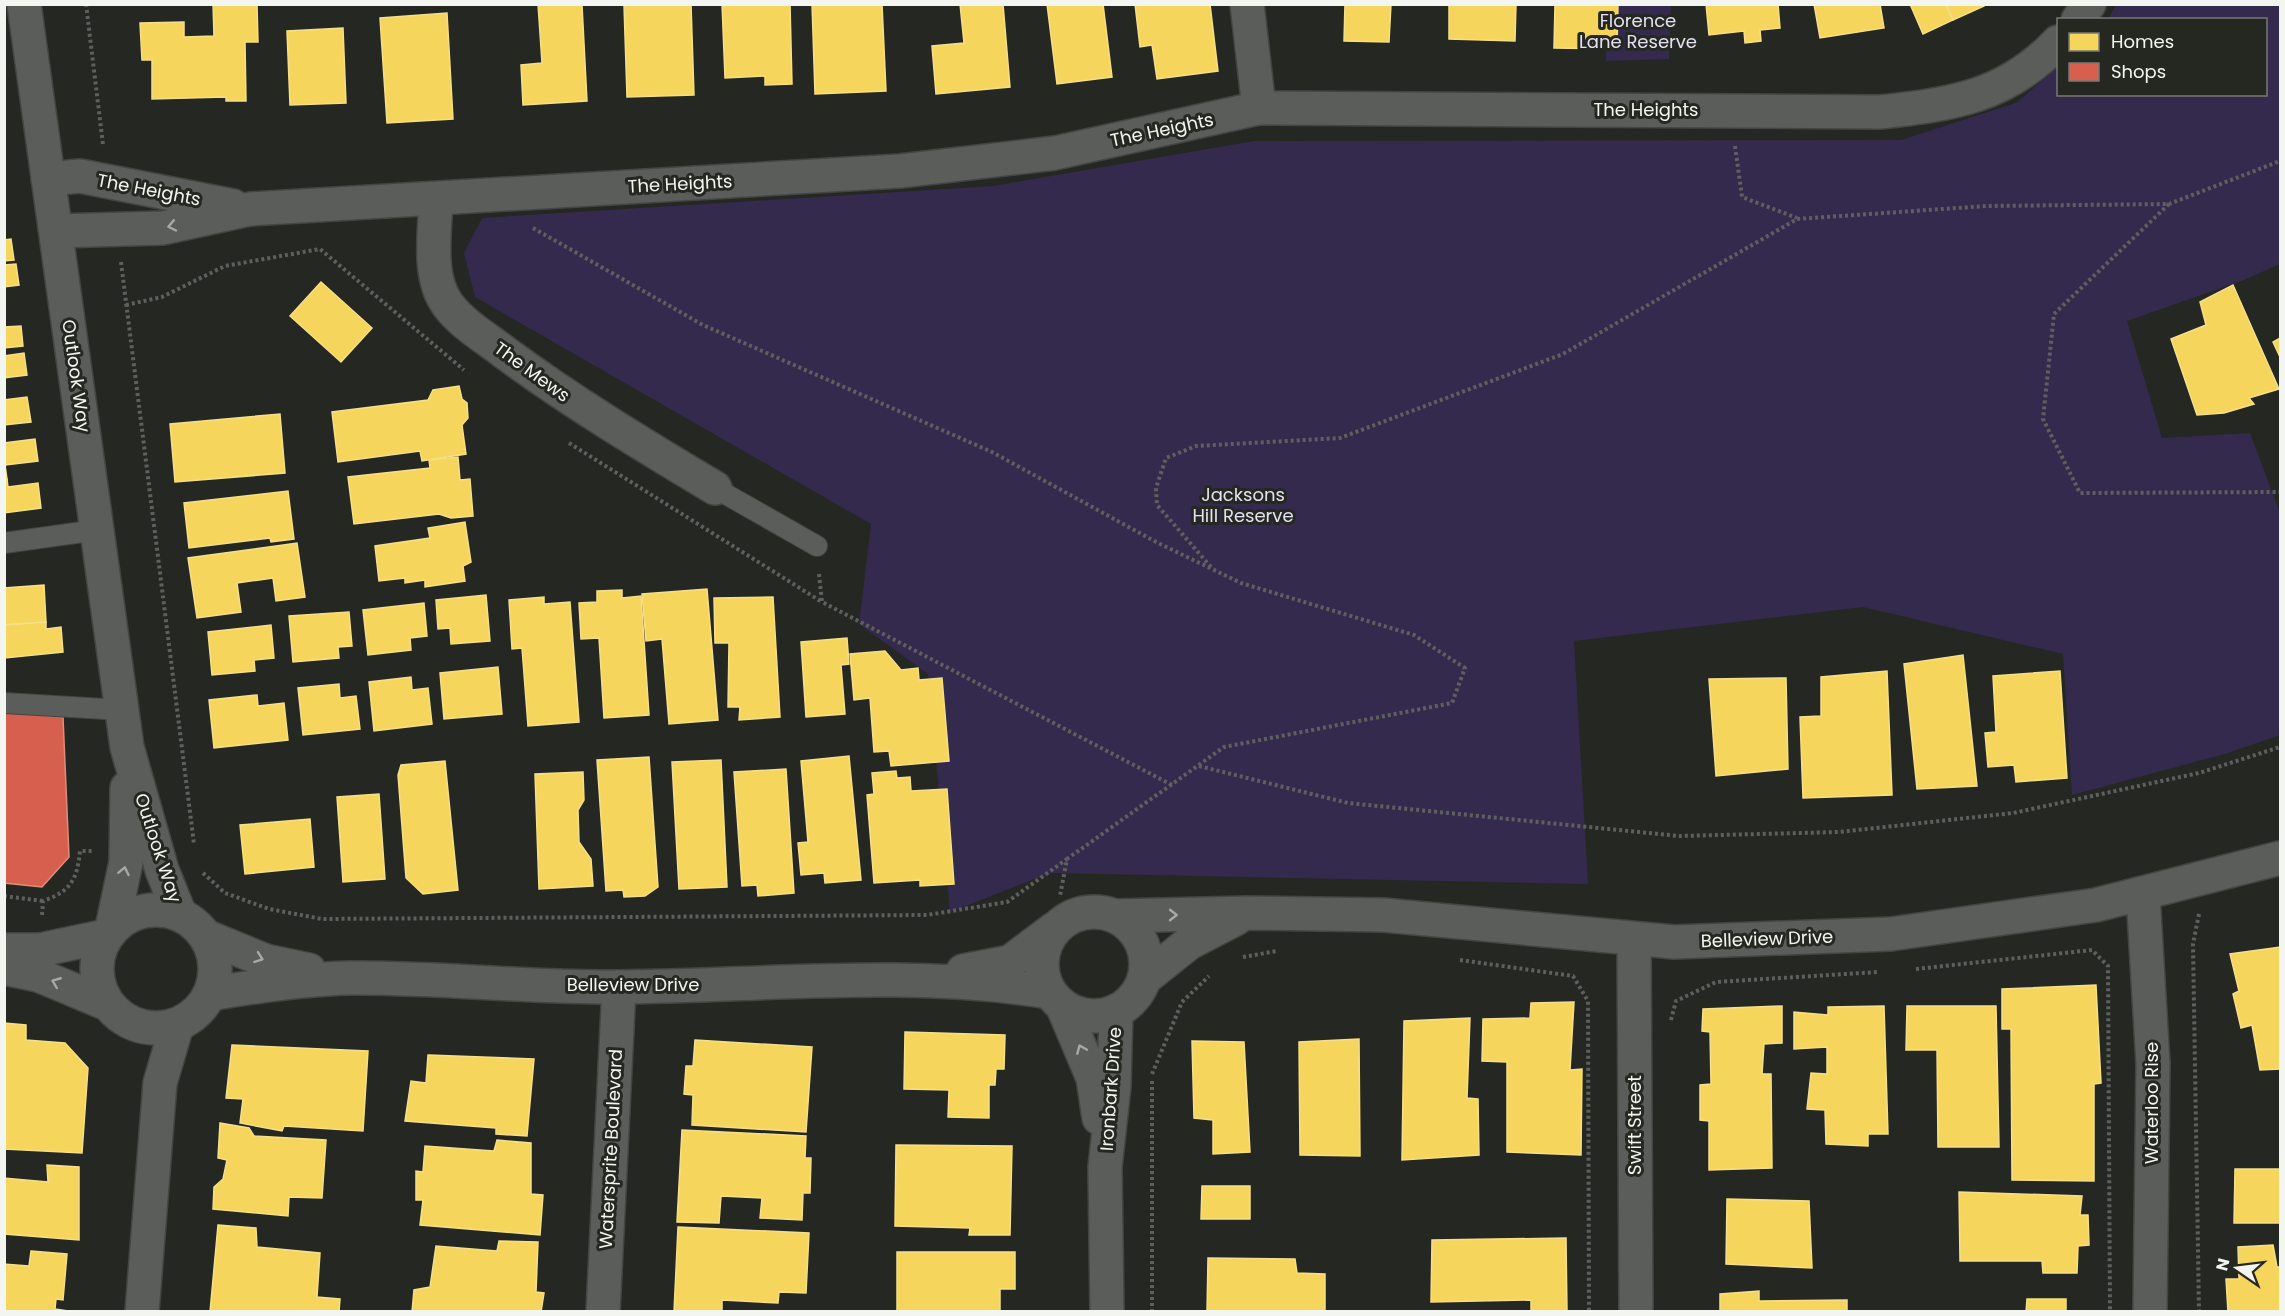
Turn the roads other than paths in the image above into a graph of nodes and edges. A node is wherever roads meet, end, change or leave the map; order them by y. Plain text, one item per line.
1 (24, 4) edge
2 (1247, 4) edge
3 (2089, 4) edge
4 (2079, 18) edge
5 (2057, 43) edge
6 (1259, 108) junction
7 (48, 179) junction
8 (436, 198) junction
9 (250, 209) junction
10 (56, 231) junction
11 (715, 488) joint
12 (98, 530) junction
13 (4, 543) edge
14 (817, 546) road end
15 (4, 704) edge
16 (122, 710) junction
17 (127, 747) junction
18 (2280, 858) edge
19 (2143, 895) junction
20 (1247, 913) junction
21 (180, 915) junction
22 (1115, 916) junction
23 (1054, 929) junction
24 (109, 932) junction
25 (205, 936) junction
26 (1634, 939) junction
27 (4, 950) edge
28 (4, 968) edge
29 (350, 978) junction
30 (1144, 979) junction
31 (917, 980) junction
32 (619, 987) junction
33 (210, 994) junction
34 (1056, 999) junction
35 (105, 1003) junction
36 (1116, 1011) junction
37 (177, 1025) junction
38 (136, 1027) junction
39 (152, 1167) junction
40 (1105, 1167) junction
41 (142, 1311) edge
42 (603, 1311) edge
43 (1107, 1311) edge
44 (1636, 1311) edge
45 (2150, 1311) edge

1 - 7 street, Outlook Way
2 - 6 street
3 - 4 street
5 - 6 street, The Heights
6 - 8 street, The Heights
7 - 9 street, The Heights
7 - 10 street, Outlook Way
8 - 9 street, The Heights
8 - 11 street, The Mews
9 -> 10 street, The Heights
10 - 12 street, Outlook Way
11 - 14 lane
12 - 13 lane
12 - 16 street, Outlook Way
15 - 16 lane
16 - 17 street, Outlook Way
17 - 21 street, Outlook Way
24 -> 17 street, Outlook Way
18 - 19 street, Belleview Drive
19 - 26 street, Belleview Drive
19 - 45 street, Waterloo Rise
22 -> 20 street, Belleview Drive
20 - 26 street, Belleview Drive
20 - 30 street, Belleview Drive
21 - 24 street
21 - 25 street
22 - 23 street
22 - 30 street
23 - 31 street, Belleview Drive
23 - 34 street
24 - 27 street
24 - 35 street
25 -> 29 street, Belleview Drive
25 - 33 street
26 - 44 street, Swift Street
35 -> 28 street
29 - 32 street, Belleview Drive
29 - 33 street, Belleview Drive
30 - 36 street
31 - 32 street, Belleview Drive
31 - 34 street, Belleview Drive
32 - 42 street, Watersprite Boulevard
33 - 37 street
34 - 36 street
40 -> 34 street, Ironbark Drive
35 - 38 street
36 - 40 street, Ironbark Drive
37 - 38 street
37 - 39 street
38 - 39 street
39 - 41 street
40 - 43 street, Ironbark Drive

